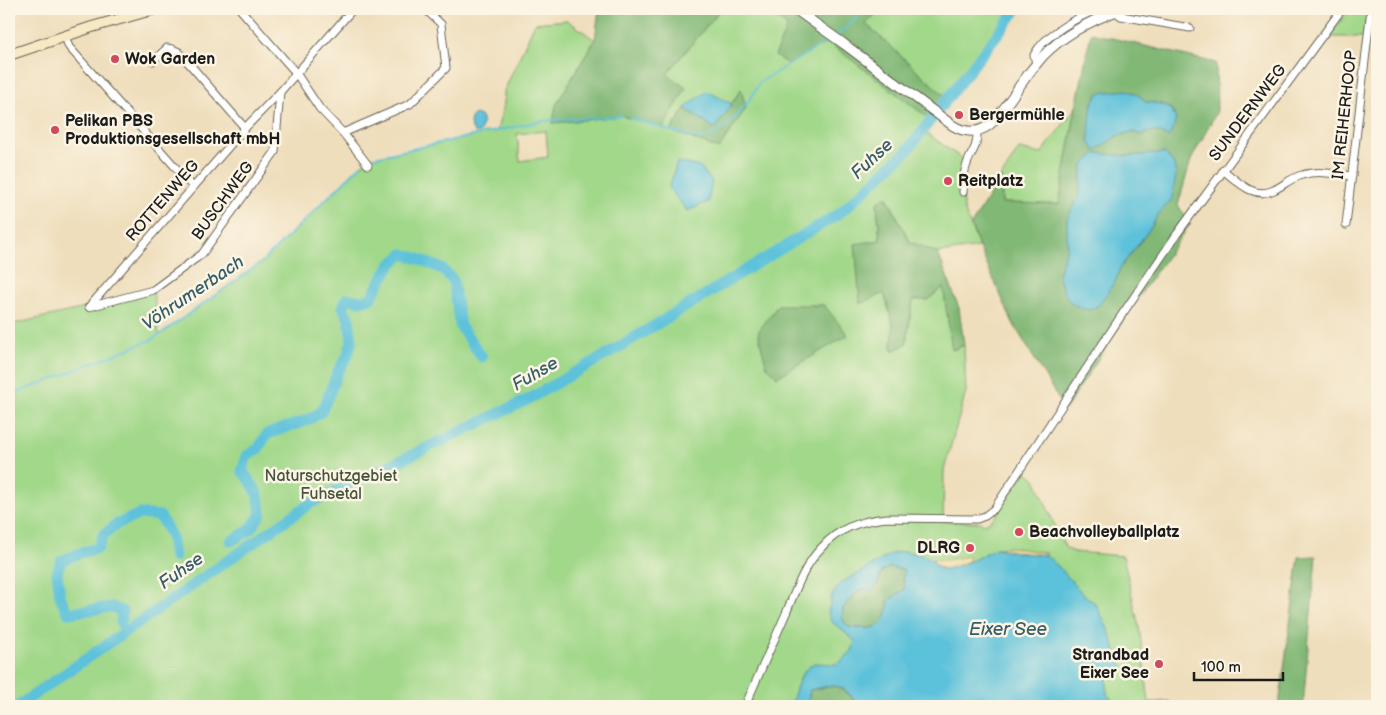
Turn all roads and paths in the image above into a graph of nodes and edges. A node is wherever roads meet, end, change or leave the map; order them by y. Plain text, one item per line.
1 (155, 9) edge
2 (240, 9) edge
3 (353, 9) edge
4 (425, 9) edge
5 (795, 9) edge
6 (1098, 9) edge
7 (1342, 9) edge
8 (1371, 9) edge
9 (1118, 10) edge
10 (1190, 28) dead end
11 (65, 37) junction
12 (9, 55) edge
13 (153, 62) dead end
14 (1036, 64) junction
15 (296, 73) junction
16 (280, 92) junction
17 (245, 128) junction
18 (977, 131) junction
19 (343, 133) junction
20 (368, 165) dead end
21 (1223, 170) junction
22 (1352, 176) junction
23 (193, 187) junction
24 (963, 192) dead end
25 (1346, 225) dead end
26 (88, 307) joint
27 (745, 706) edge

1 - 11 main road
2 - 15 street
3 - 15 street
4 - 19 street
5 - 18 street
6 - 14 street
7 - 21 street, SUNDERNWEG
8 - 22 street, IM REIHERHOOP
9 - 10 street
9 - 14 street
11 - 12 main road
11 - 23 street
13 - 17 street
14 - 18 street
15 - 16 street
15 - 19 street
16 - 17 street, ROTTENWEG
16 - 26 street, BUSCHWEG
17 - 23 street, ROTTENWEG
18 - 24 street
19 - 20 street
21 - 22 street
21 - 27 street, SUNDERNWEG
22 - 25 street, IM REIHERHOOP
23 - 26 street, ROTTENWEG

